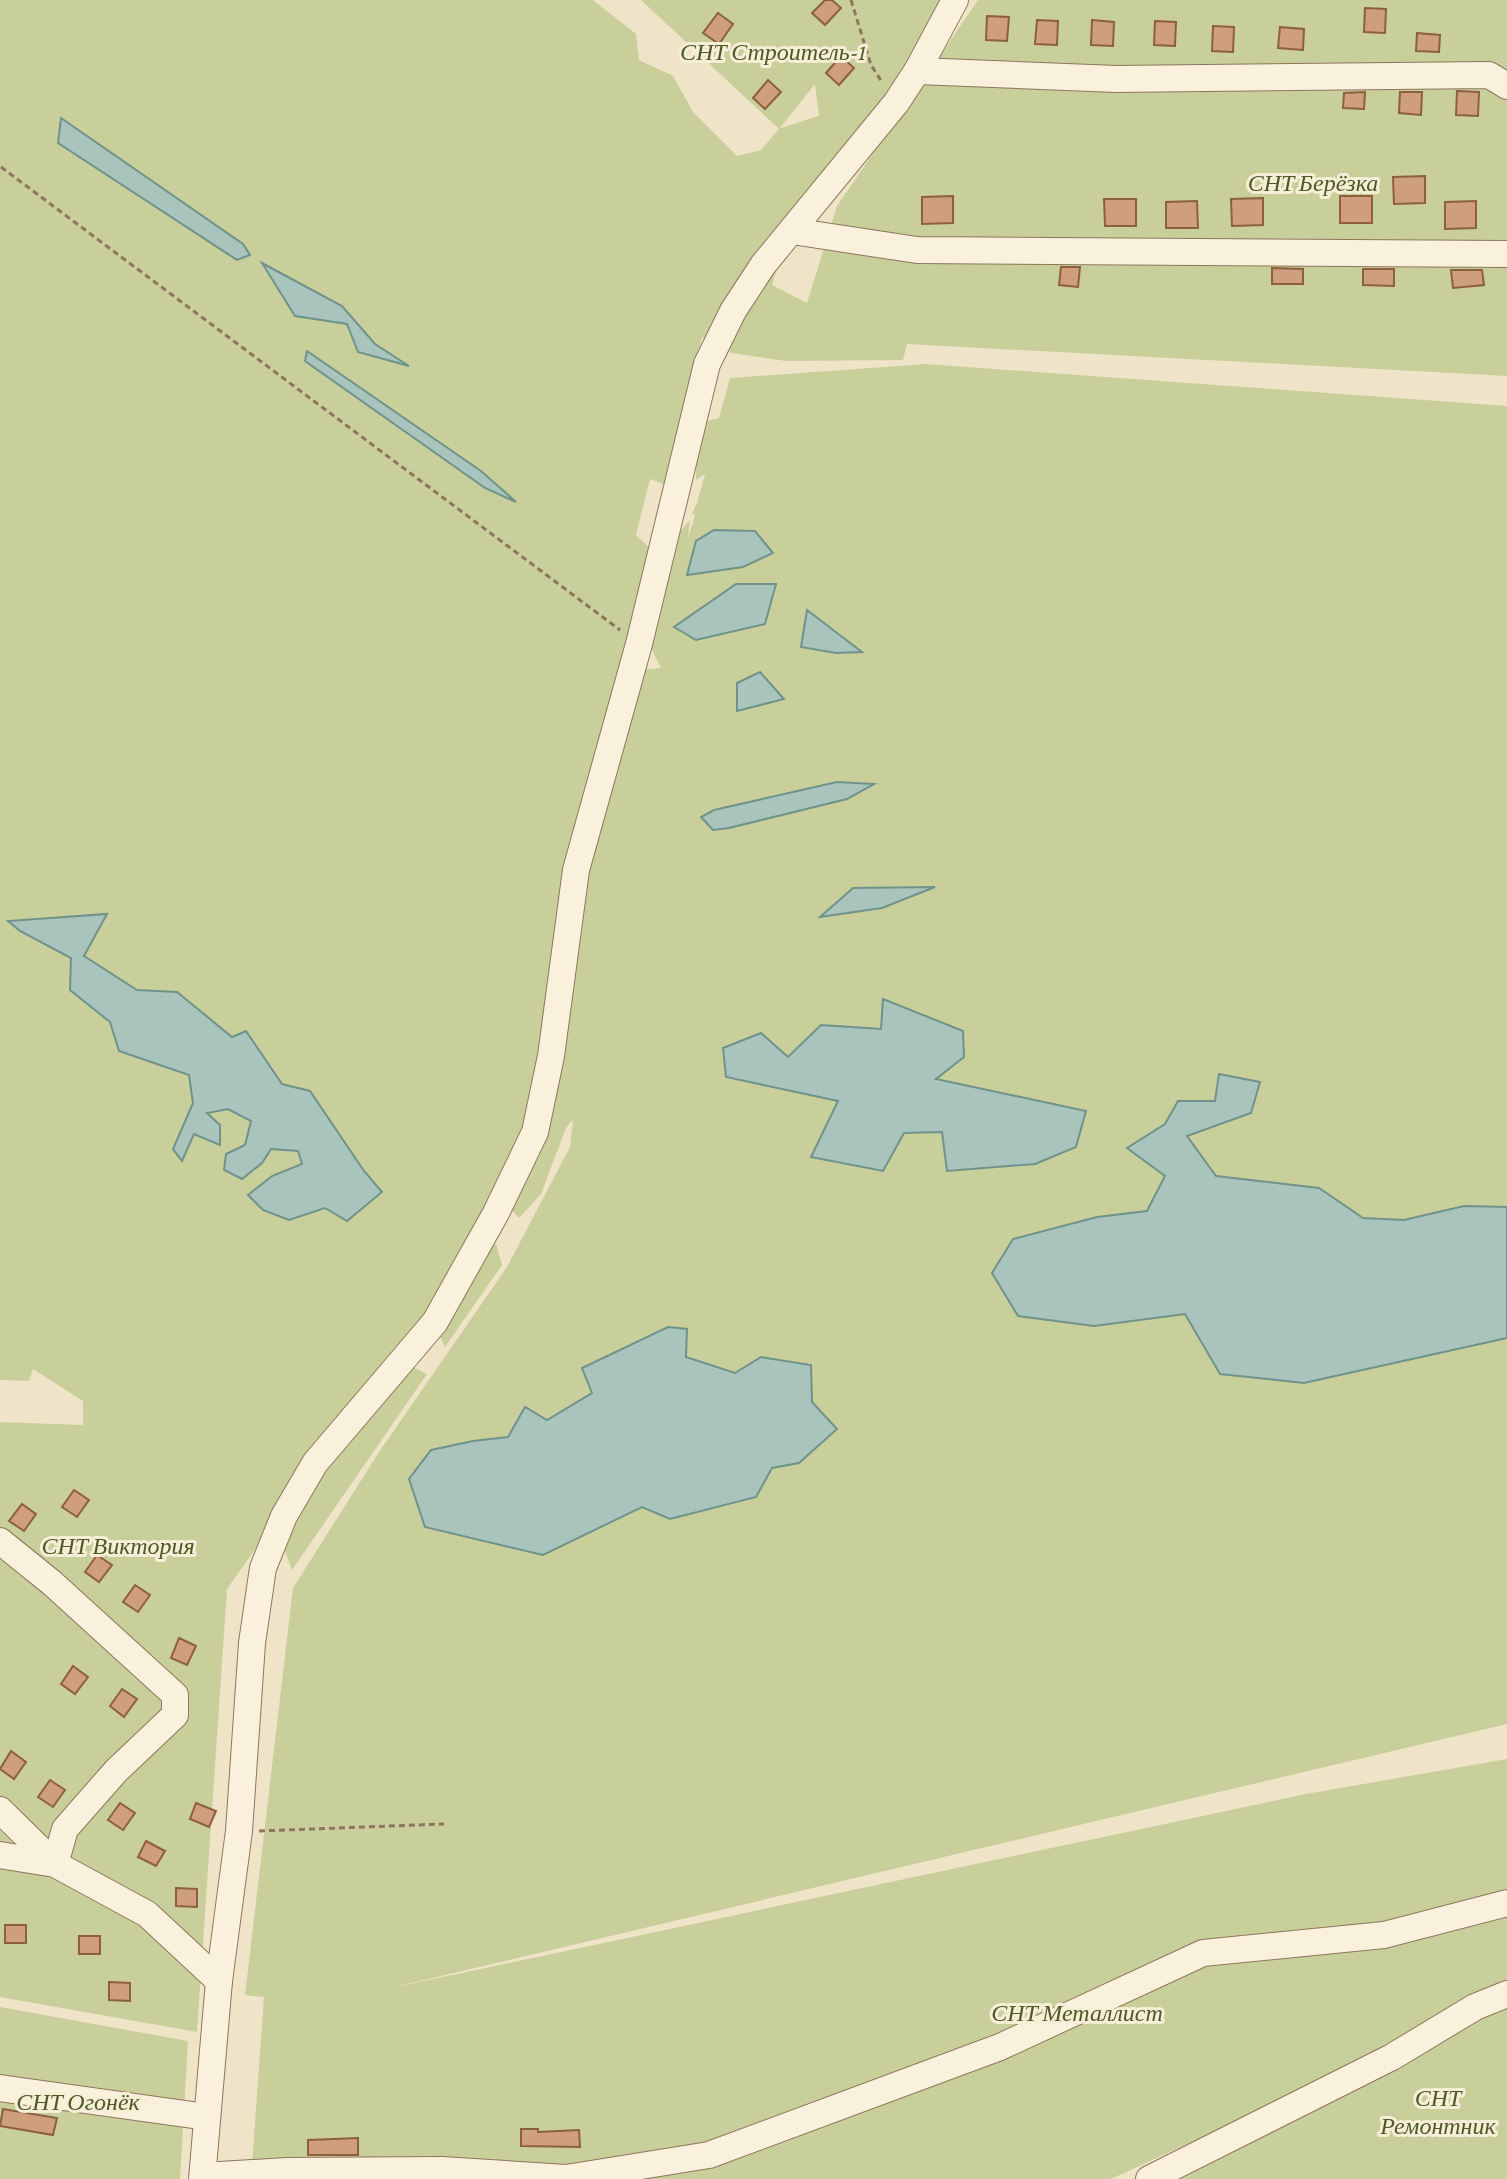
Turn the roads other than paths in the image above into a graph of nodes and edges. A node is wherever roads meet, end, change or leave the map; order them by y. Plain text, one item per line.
1 (955, 0) edge
2 (917, 71) junction
3 (1507, 86) edge
4 (792, 231) junction
5 (1507, 254) edge
6 (0, 1541) edge
7 (0, 1810) edge
8 (0, 1855) edge
9 (55, 1864) junction
10 (1507, 1903) edge
11 (219, 1981) junction
12 (1507, 1994) edge
13 (0, 2088) edge
14 (207, 2117) junction
15 (203, 2178) edge
16 (1149, 2179) edge

1 - 2 street
2 - 3 street
2 - 4 street
4 - 5 street
4 - 11 street
6 - 9 street
7 - 9 street
8 - 9 street
9 - 11 street
10 - 15 street
11 - 14 street
12 - 16 street
13 - 14 street
14 - 15 street

